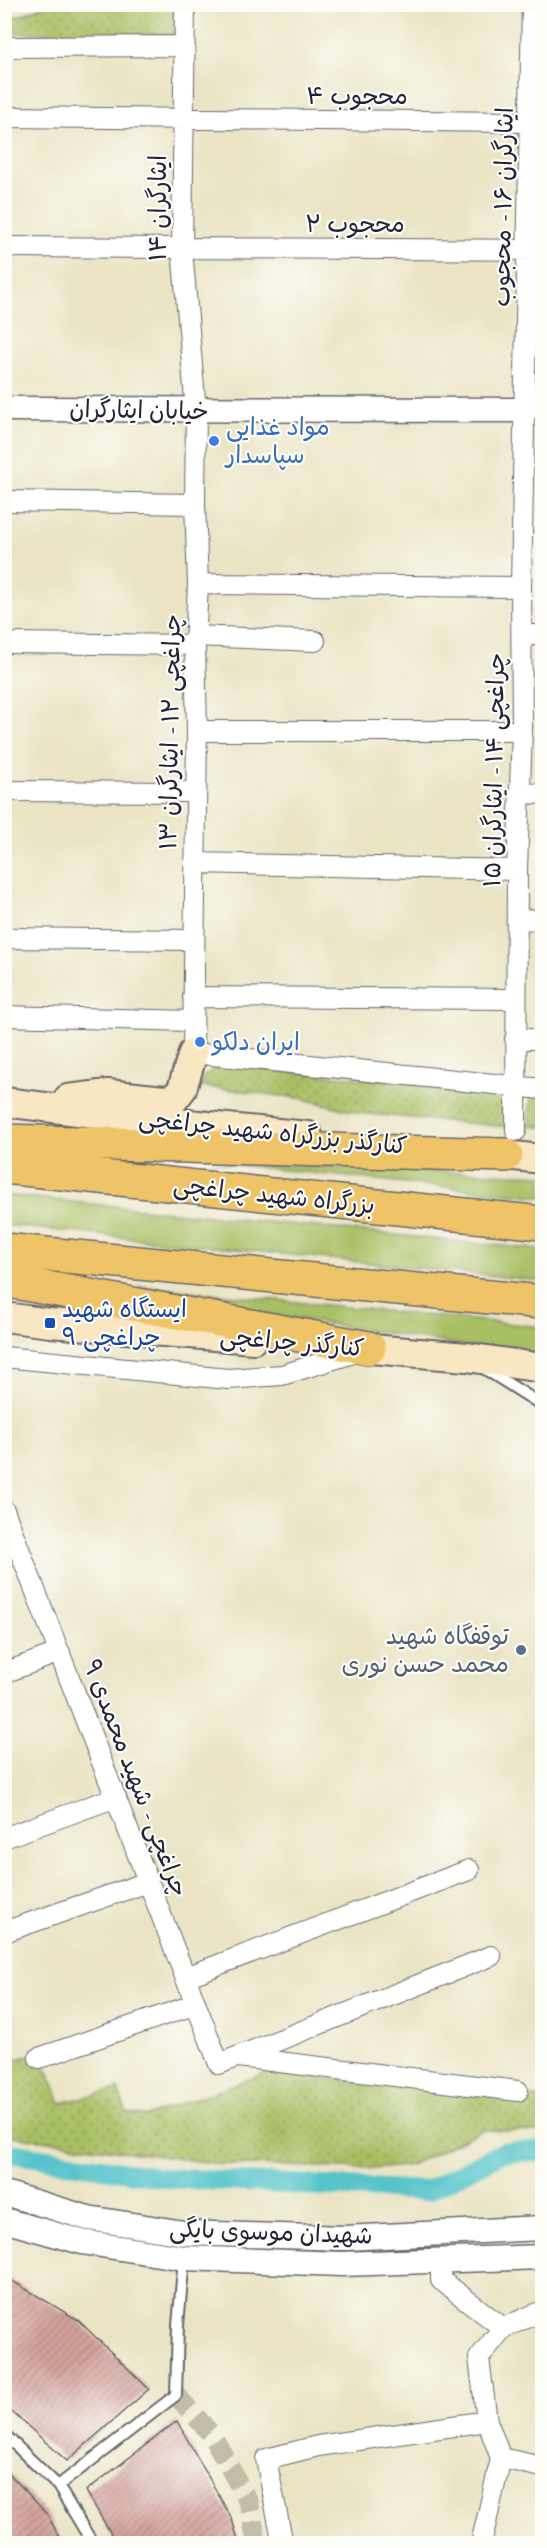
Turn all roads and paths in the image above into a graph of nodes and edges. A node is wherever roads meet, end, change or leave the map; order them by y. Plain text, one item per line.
1 (185, 4) edge
2 (532, 4) edge
3 (185, 46) junction
4 (4, 47) edge
5 (536, 99) edge
6 (4, 117) edge
7 (184, 120) junction
8 (530, 122) junction
9 (4, 247) edge
10 (182, 249) junction
11 (535, 250) edge
12 (4, 409) edge
13 (196, 411) junction
14 (537, 411) edge
15 (4, 501) edge
16 (195, 504) junction
17 (198, 584) junction
18 (521, 587) junction
19 (522, 635) junction
20 (543, 635) edge
21 (195, 641) junction
22 (315, 641) dead end
23 (4, 643) edge
24 (197, 731) junction
25 (522, 731) junction
26 (4, 791) edge
27 (195, 792) junction
28 (519, 793) junction
29 (543, 794) edge
30 (194, 863) junction
31 (516, 870) junction
32 (517, 919) junction
33 (543, 920) edge
34 (4, 938) edge
35 (193, 940) junction
36 (193, 997) junction
37 (515, 999) junction
38 (4, 1016) edge
39 (193, 1021) junction
40 (515, 1039) junction
41 (543, 1039) edge
42 (194, 1053) junction
43 (516, 1086) junction
44 (543, 1089) edge
45 (4, 1102) edge
46 (38, 1106) junction
47 (4, 1141) edge
48 (511, 1143) junction
49 (543, 1159) edge
50 (4, 1167) edge
51 (543, 1223) edge
52 (4, 1250) edge
53 (4, 1280) edge
54 (543, 1302) edge
55 (4, 1317) edge
56 (369, 1348) junction
57 (4, 1357) edge
58 (467, 1357) junction
59 (543, 1368) edge
60 (543, 1405) edge
61 (4, 1509) edge
62 (60, 1652) junction
63 (4, 1673) edge
64 (116, 1797) junction
65 (4, 1838) edge
66 (469, 1870) dead end
67 (148, 1882) junction
68 (4, 1932) edge
69 (491, 1956) dead end
70 (186, 1977) junction
71 (196, 2004) junction
72 (39, 2058) dead end
73 (228, 2060) junction
74 (518, 2091) dead end
75 (4, 2193) edge
76 (4, 2220) edge
77 (543, 2228) edge
78 (543, 2257) edge
79 (184, 2259) junction
80 (441, 2261) junction
81 (543, 2311) edge
82 (503, 2328) junction
83 (487, 2421) junction
84 (4, 2434) edge
85 (501, 2458) junction
86 (543, 2467) edge
87 (58, 2486) junction
88 (93, 2544) edge
89 (283, 2544) edge
90 (481, 2544) edge

1 - 3 street, ایثارگران ۱۴
2 - 5 street, ایثارگران ۱۶ - محجوب
3 - 4 street
3 - 7 street, ایثارگران ۱۴
5 - 8 street, ایثارگران ۱۶ - محجوب
6 - 7 street, محجوب ۴
7 - 8 street, محجوب ۴
7 - 10 street, ایثارگران ۱۴
8 - 11 street, ایثارگران ۱۶ - محجوب
9 - 10 street, محجوب ۲
10 - 11 street, محجوب ۲
10 - 13 street, ایثارگران ۱۴
11 - 14 street, ایثارگران ۱۶ - محجوب
12 - 13 street, خیابان ایثارگران
13 - 14 street, خیابان ایثارگران
13 - 16 street, چراغچی ۱۲ - ایثارگران ۱۳
14 - 18 street, چراغچی ۱۴ - ایثارگران ۱۵
15 - 16 street
16 - 17 street, چراغچی ۱۲ - ایثارگران ۱۳
17 - 18 street
17 - 21 street, چراغچی ۱۲ - ایثارگران ۱۳
18 - 19 street, چراغچی ۱۴ - ایثارگران ۱۵
19 - 20 street
19 - 25 street, چراغچی ۱۴ - ایثارگران ۱۵
21 - 22 street
21 - 23 street
21 - 24 street, چراغچی ۱۲ - ایثارگران ۱۳
24 - 25 street
24 - 27 street, چراغچی ۱۲ - ایثارگران ۱۳
25 - 28 street, چراغچی ۱۴ - ایثارگران ۱۵
26 - 27 street
27 - 30 street, چراغچی ۱۲ - ایثارگران ۱۳
28 - 29 street
28 - 31 street, چراغچی ۱۴ - ایثارگران ۱۵
30 - 31 street
30 - 35 street, چراغچی ۱۲ - ایثارگران ۱۳
31 - 32 street, چراغچی ۱۴ - ایثارگران ۱۵
32 - 33 street
32 - 37 street, چراغچی ۱۴ - ایثارگران ۱۵
34 - 35 street
35 - 36 street, چراغچی ۱۲ - ایثارگران ۱۳
36 - 37 street
36 - 39 street, چراغچی ۱۲ - ایثارگران ۱۳
37 - 40 street, چراغچی ۱۴ - ایثارگران ۱۵
38 - 39 street
39 - 42 street, چراغچی ۱۲ - ایثارگران ۱۳
40 - 41 street
40 - 43 street, چراغچی ۱۴ - ایثارگران ۱۵
42 - 43 street
42 - 46 main road
43 - 44 street
43 - 48 street, چراغچی ۱۴ - ایثارگران ۱۵
45 - 46 main road, کنارگذر بزرگراه شهید چراغچی
46 - 48 main road, کنارگذر بزرگراه شهید چراغچی
47 - 48 highway
48 - 49 main road, کنارگذر بزرگراه شهید چراغچی
50 - 51 highway, بزرگراه شهید چراغچی
52 - 54 highway
53 - 56 highway
55 - 56 main road, کنارگذر چراغچی
56 - 57 street
56 - 58 main road, کنارگذر چراغچی
58 - 59 main road, کنارگذر چراغچی
58 - 60 lane
61 - 62 street, ۹ چراغچی - شهید محمدی
62 - 63 street
62 - 64 street, ۹ چراغچی - شهید محمدی
64 - 65 street
64 - 67 street, ۹ چراغچی - شهید محمدی
66 - 70 street
67 - 68 street
67 - 70 street, ۹ چراغچی - شهید محمدی
69 - 73 street
70 - 71 street, ۹ چراغچی - شهید محمدی
71 - 72 street
71 - 73 street, ۹ چراغچی - شهید محمدی
73 - 74 street
75 - 77 street, شهیدان موسوی بایگی
76 - 79 street, شهیدان موسوی بایگی
78 - 80 street, شهیدان موسوی بایگی
79 - 80 street, شهیدان موسوی بایگی
79 - 87 lane
80 - 82 street
81 - 82 street
82 - 83 street
83 - 85 street
83 - 89 street
84 - 87 lane
85 - 86 street
85 - 90 street
87 - 88 lane

